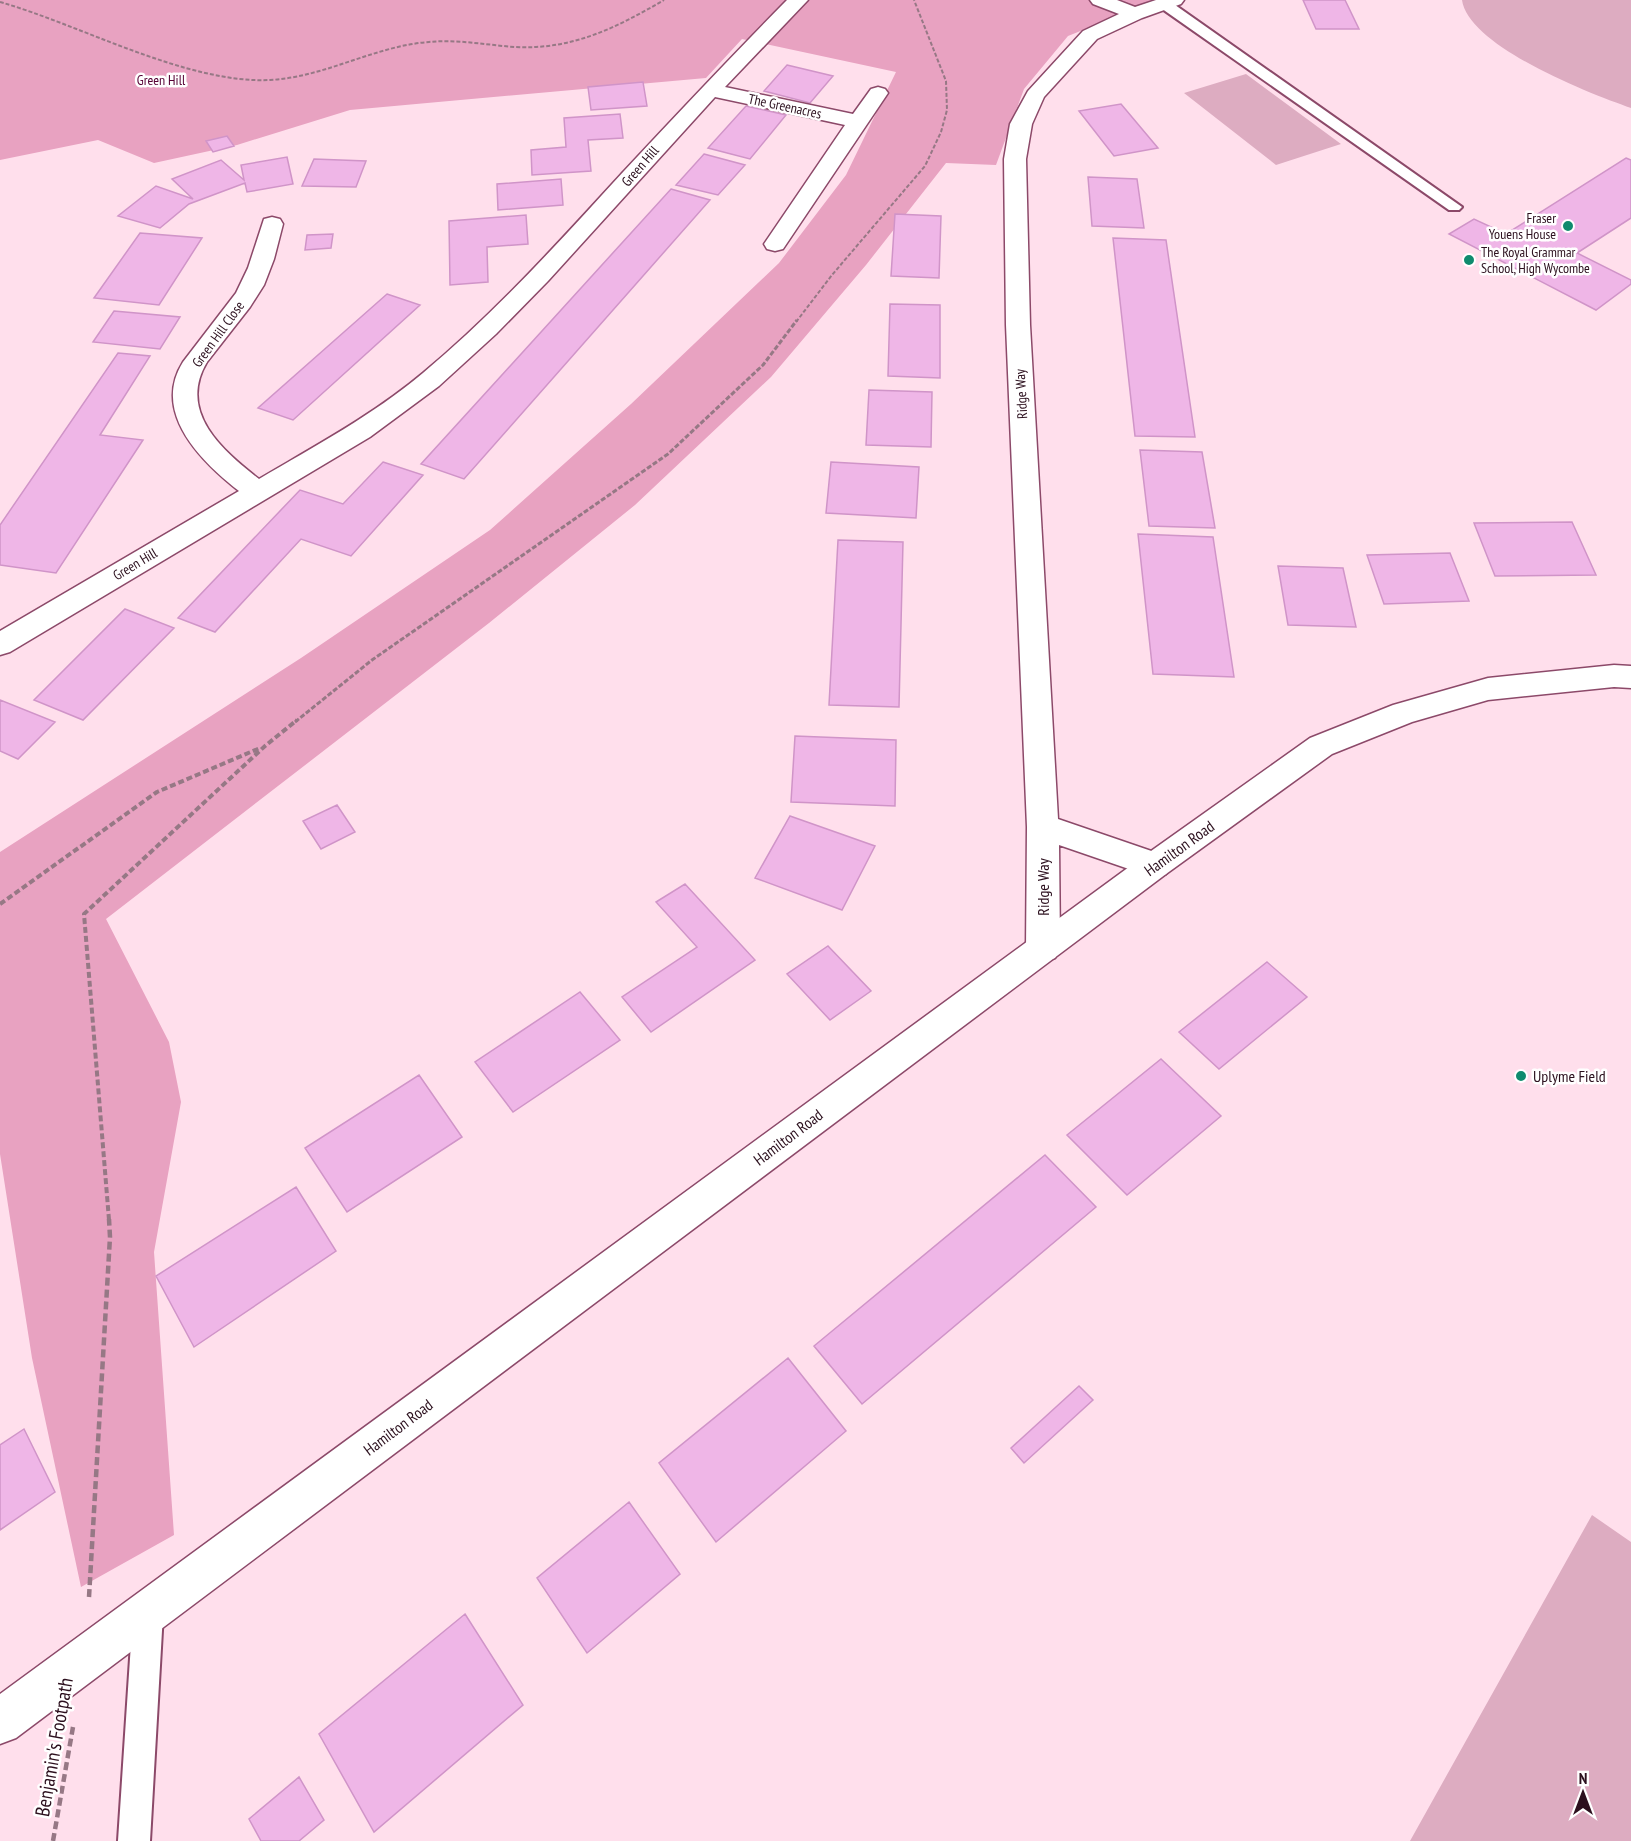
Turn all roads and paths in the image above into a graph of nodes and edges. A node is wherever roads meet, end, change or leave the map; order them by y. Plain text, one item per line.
1 (664, 0) edge
2 (798, 0) edge
3 (914, 0) edge
4 (1100, 0) edge
5 (0, 2) edge
6 (1169, 2) edge
7 (1135, 14) junction
8 (710, 90) junction
9 (878, 93) dead end
10 (860, 122) junction
11 (1454, 207) dead end
12 (272, 224) dead end
13 (775, 244) dead end
14 (257, 491) junction
15 (0, 644) edge
16 (1631, 677) edge
17 (265, 746) junction
18 (1043, 827) junction
19 (1155, 866) junction
20 (0, 904) edge
21 (1043, 948) junction
22 (148, 1612) junction
23 (85, 1659) junction
24 (0, 1722) edge
25 (53, 1841) edge
26 (134, 1841) edge

1 - 5 path
2 - 8 street, Green Hill
3 - 17 path
4 - 7 street
6 - 7 street, Ridge Way
6 - 11 lane
7 - 18 street, Ridge Way
8 - 10 street, The Greenacres
8 - 14 street, Green Hill
9 - 10 street
10 - 13 street
12 - 14 street, Green Hill Close
14 - 15 street, Green Hill
16 - 19 street, Hamilton Road
17 - 20 path
17 - 23 path, Benjamin's Footpath
18 - 19 street
18 - 21 street, Ridge Way
19 - 21 street, Hamilton Road
21 - 22 street, Hamilton Road
22 - 23 street, Hamilton Road
22 - 26 lane
23 - 24 street, Hamilton Road
23 - 25 path, Benjamin's Footpath

